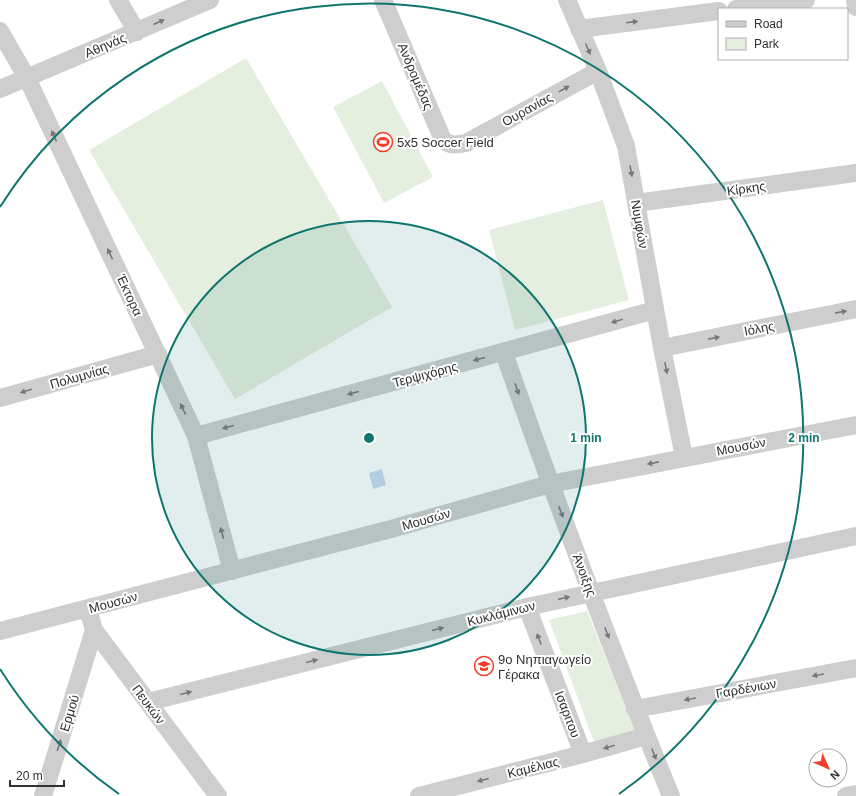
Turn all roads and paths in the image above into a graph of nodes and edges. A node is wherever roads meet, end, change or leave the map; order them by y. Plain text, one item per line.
1 (118, 0) edge
2 (210, 0) edge
3 (383, 0) edge
4 (567, 0) edge
5 (806, 0) edge
6 (855, 0) edge
7 (856, 7) edge
8 (744, 8) edge
9 (718, 11) edge
10 (579, 29) junction
11 (0, 31) edge
12 (138, 32) junction
13 (598, 71) junction
14 (27, 78) junction
15 (0, 90) edge
16 (455, 145) joint
17 (856, 173) edge
18 (636, 203) junction
19 (856, 309) edge
20 (655, 310) junction
21 (662, 348) junction
22 (504, 353) junction
23 (158, 354) junction
24 (0, 398) edge
25 (856, 425) edge
26 (196, 436) junction
27 (684, 457) junction
28 (550, 484) junction
29 (856, 536) edge
30 (232, 571) junction
31 (592, 592) junction
32 (527, 607) junction
33 (88, 609) junction
34 (94, 630) junction
35 (0, 631) edge
36 (856, 668) edge
37 (148, 702) junction
38 (635, 709) junction
39 (646, 736) junction
40 (583, 754) junction
41 (856, 794) edge
42 (43, 796) edge
43 (218, 796) edge
44 (419, 796) edge
45 (671, 796) edge
46 (846, 796) edge

1 - 12 street
12 -> 2 street, Αθηνάς
3 - 16 street, Ανδρομέδας
4 - 10 street, Νυμφών
5 - 8 street
6 - 7 street
10 -> 9 street
10 -> 13 street, Νυμφών
11 - 14 street, Έκτορα
12 - 14 street, Αθηνάς
16 -> 13 street, Ουρανίας
13 -> 18 street, Νυμφών
14 - 15 street, Αθηνάς
23 -> 14 street, Έκτορα
17 - 18 street, Κίρκης
18 - 20 street, Νυμφών
21 -> 19 street, Ιόλης
20 - 21 street, Νυμφών
20 -> 22 street, Τερψιχόρης
21 -> 27 street, Νυμφών
22 -> 26 street, Τερψιχόρης
22 -> 28 street, Άνοιξης
23 -> 24 street, Πολυμνίας
26 -> 23 street, Έκτορα
25 - 27 street, Μουσών
30 -> 26 street, Έκτορα
27 -> 28 street, Μουσών
28 - 30 street, Μουσών
28 -> 31 street, Άνοιξης
29 - 31 street, Κυκλάμινων
30 - 33 street, Μουσών
32 -> 31 street, Κυκλάμινων
31 -> 38 street, Άνοιξης
37 -> 32 street, Κυκλάμινων
40 -> 32 street, Ισαριτου
33 - 34 street, Πευκών
33 - 35 street, Μουσών
34 - 37 street, Πευκών
42 -> 34 street, Ερμού
36 -> 38 street, Γαρδένιων
37 - 43 street, Πευκών
38 - 39 street, Άνοιξης
39 -> 40 street, Καμέλιας
39 -> 45 street, Άνοιξης
40 -> 44 street, Καμέλιας
41 - 46 street

